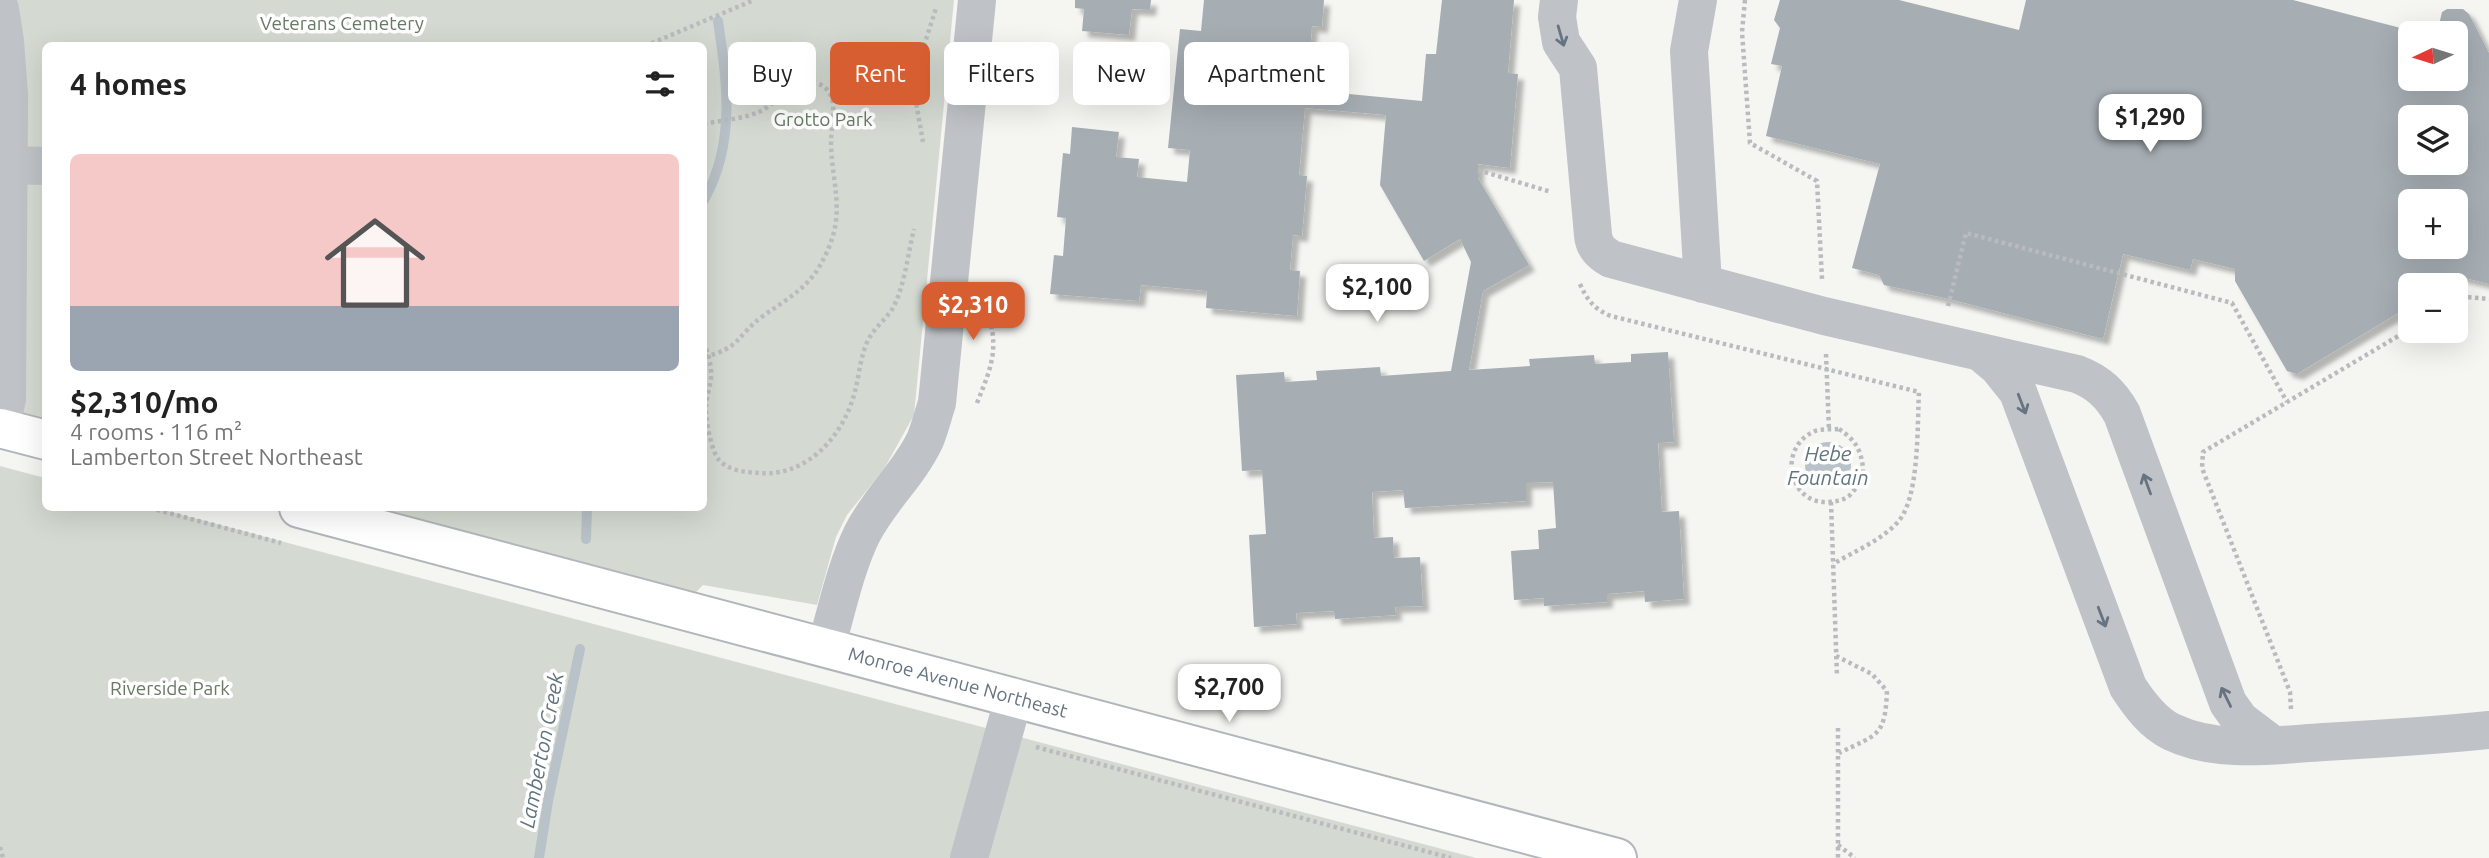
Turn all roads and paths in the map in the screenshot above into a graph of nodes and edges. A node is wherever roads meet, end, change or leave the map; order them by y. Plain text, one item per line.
1 (754, 0) edge
2 (937, 0) edge
3 (977, 0) edge
4 (1559, 0) edge
5 (1698, 0) edge
6 (1745, 0) edge
7 (0, 9) edge
8 (654, 42) edge
9 (707, 123) edge
10 (923, 144) dead end
11 (27, 166) edge
12 (1478, 170) dead end
13 (1590, 204) junction
14 (916, 221) dead end
15 (1703, 284) junction
16 (2468, 297) edge
17 (2489, 299) edge
18 (1947, 309) dead end
19 (1824, 316) junction
20 (2398, 336) edge
21 (1980, 352) junction
22 (707, 356) edge
23 (707, 360) edge
24 (707, 400) edge
25 (2287, 402) junction
26 (707, 413) edge
27 (0, 428) edge
28 (1829, 430) junction
29 (42, 439) edge
30 (1831, 502) junction
31 (310, 511) edge
32 (826, 648) junction
33 (1836, 656) junction
34 (1837, 676) dead end
35 (1014, 697) junction
36 (1838, 728) dead end
37 (2489, 730) edge
38 (2283, 744) junction
39 (1839, 753) junction
40 (1838, 845) junction
41 (0, 847) edge
42 (3, 858) edge
43 (969, 858) edge
44 (1617, 858) edge
45 (1839, 858) edge
46 (1855, 858) edge

1 - 8 path
2 - 10 path
3 - 32 street
4 -> 13 street
5 - 15 street
6 - 19 path
7 - 11 street
9 - 22 path
11 - 27 street
12 - 13 path
13 - 15 street
14 - 26 path
15 - 19 street
16 - 17 path
18 - 25 path
19 - 21 street
19 - 28 path
20 - 25 path
38 -> 21 street
21 -> 38 street
23 - 24 path
25 - 38 path
27 - 29 main road
28 - 30 path
28 - 30 path
30 - 33 path
31 - 32 main road, Monroe Avenue Northeast
32 - 35 main road, Monroe Avenue Northeast
33 - 34 path
33 - 39 path
35 - 43 street
35 - 44 main road, Monroe Avenue Northeast
36 - 39 path
37 - 38 street
39 - 40 path
40 - 45 path
40 - 46 path
41 - 42 path

